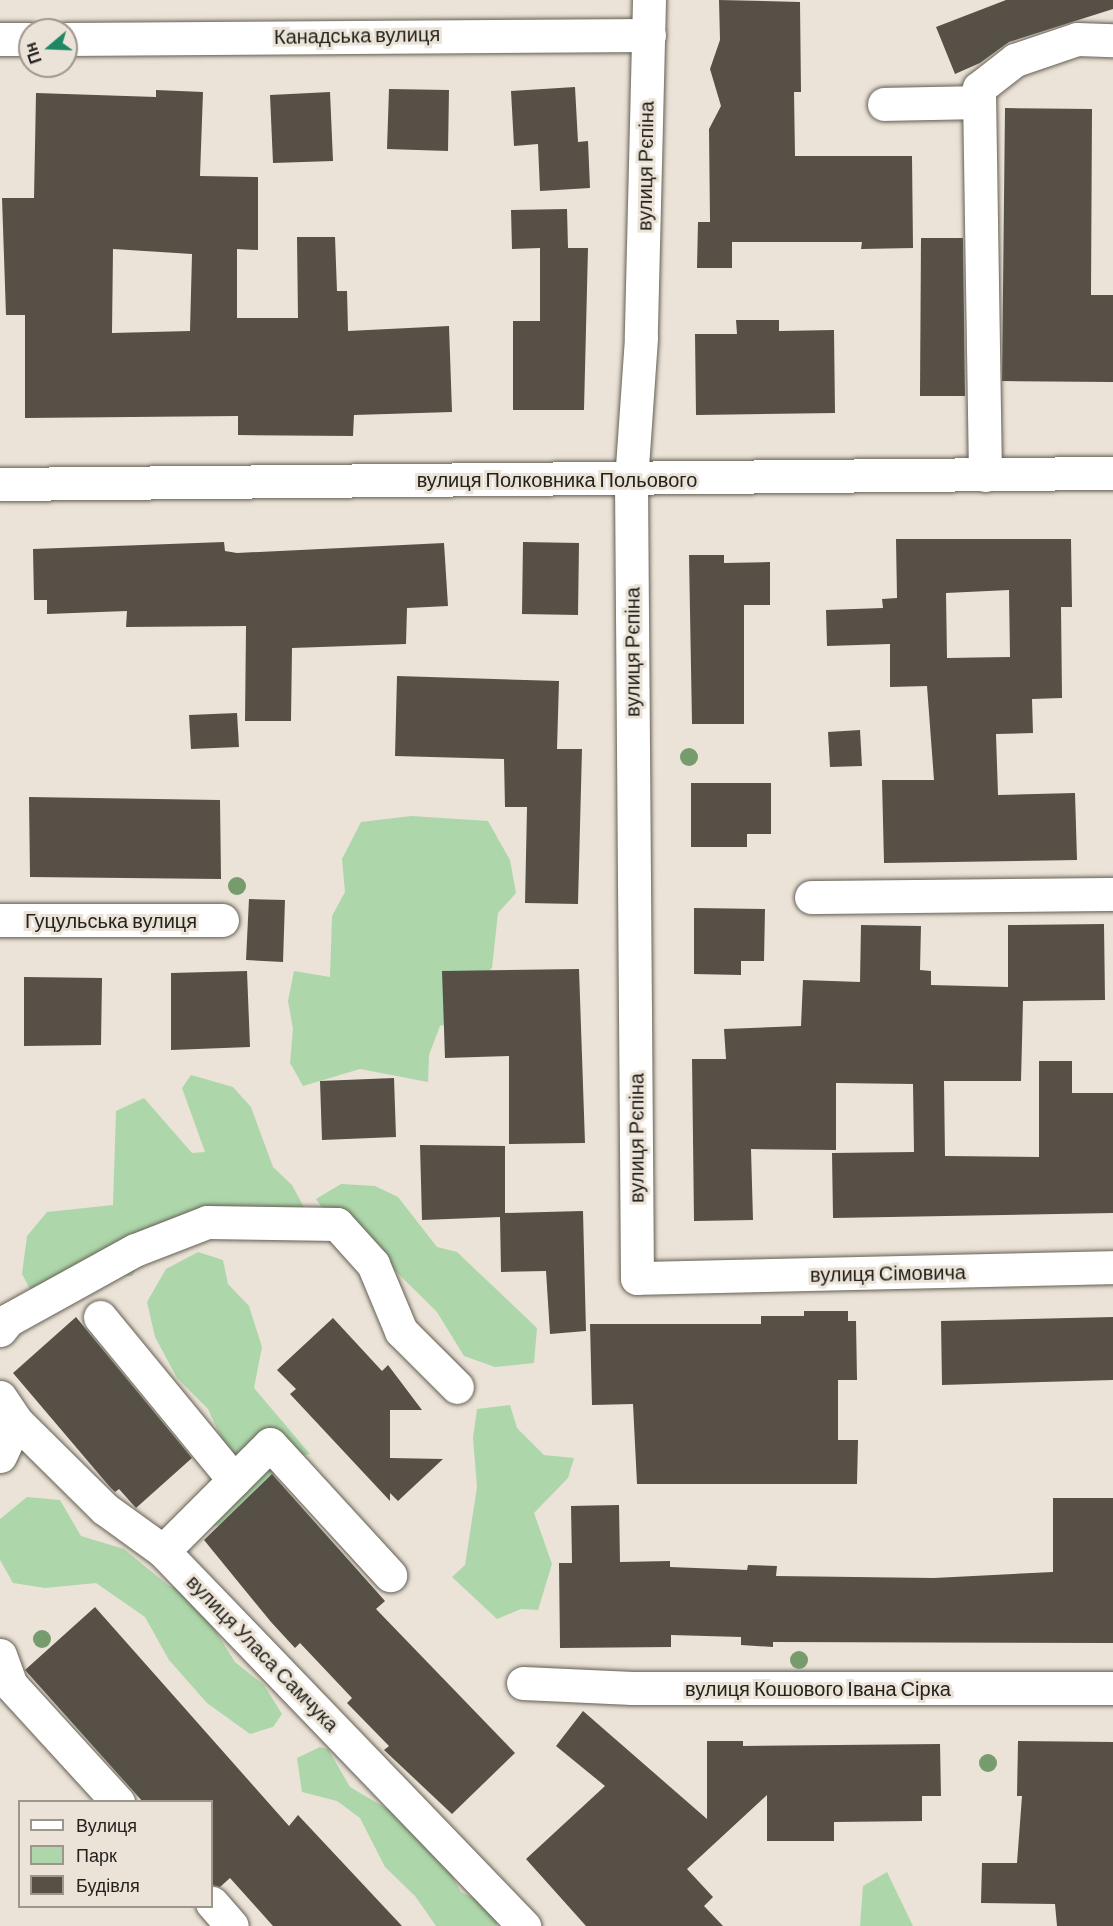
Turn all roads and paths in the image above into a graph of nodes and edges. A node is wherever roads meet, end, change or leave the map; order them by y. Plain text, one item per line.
1 (649, 0) edge
2 (649, 35) junction
3 (0, 39) edge
4 (18, 39) edge
5 (78, 39) edge
6 (1113, 40) edge
7 (979, 102) junction
8 (884, 104) dead end
9 (1113, 472) edge
10 (985, 475) junction
11 (631, 481) junction
12 (0, 484) edge
13 (1113, 894) edge
14 (811, 897) dead end
15 (0, 920) edge
16 (222, 920) dead end
17 (1113, 1267) edge
18 (663, 1278) joint
19 (100, 1317) dead end
20 (0, 1330) edge
21 (457, 1387) dead end
22 (8, 1409) edge
23 (0, 1456) edge
24 (234, 1480) junction
25 (163, 1551) junction
26 (390, 1575) dead end
27 (0, 1655) edge
28 (523, 1683) dead end
29 (1113, 1688) edge
30 (116, 1800) edge
31 (213, 1904) edge
32 (232, 1926) edge
33 (524, 1926) edge

1 - 2 street, вулиця Рєпіна
2 - 5 street, Канадська вулиця
2 - 11 street, вулиця Рєпіна
3 - 4 street
6 - 7 street
7 - 8 street
7 - 10 street
9 - 10 street, вулиця Полковника Польового
10 - 11 street, вулиця Полковника Польового
11 - 12 street, вулиця Полковника Польового
11 - 18 street, вулиця Рєпіна
13 - 14 street
15 - 16 street, Гуцульська вулиця
17 - 18 street, вулиця Сімовича
19 - 24 street
20 - 21 street
22 - 23 street, вулиця Уласа Самчука
22 - 25 street, вулиця Уласа Самчука
24 - 25 street
24 - 26 street
25 - 33 street, вулиця Уласа Самчука
27 - 30 street
28 - 29 street, вулиця Кошового Івана Сірка
31 - 32 street

